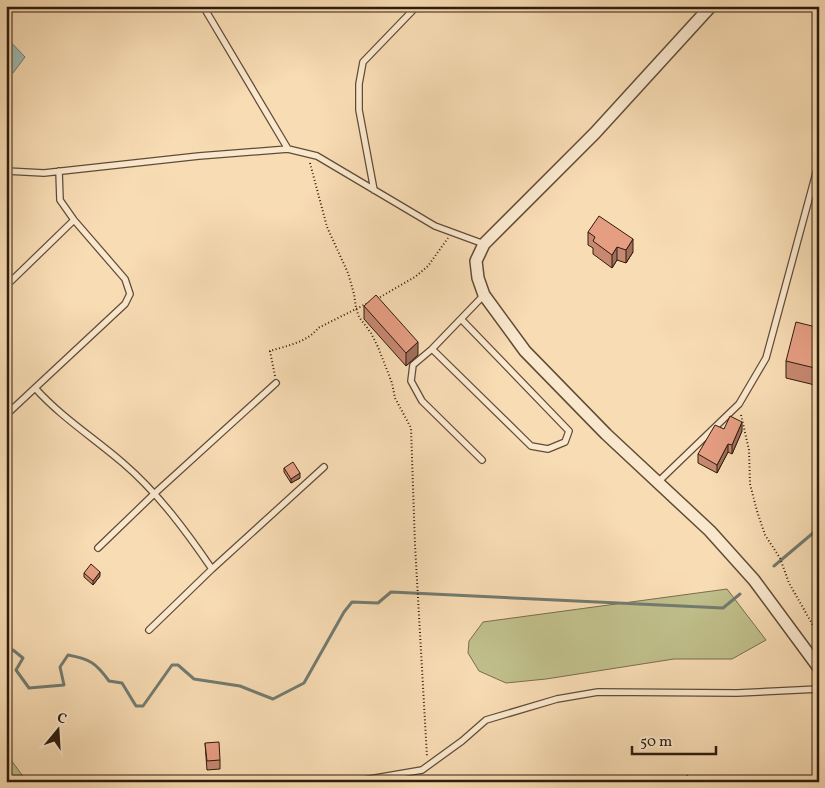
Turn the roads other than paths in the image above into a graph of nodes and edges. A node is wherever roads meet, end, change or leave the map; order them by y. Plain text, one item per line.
1 (203, 6) edge
2 (417, 6) edge
3 (710, 6) edge
4 (288, 149) junction
5 (819, 162) edge
6 (6, 171) edge
7 (59, 171) junction
8 (374, 190) junction
9 (74, 220) junction
10 (484, 244) junction
11 (6, 286) edge
12 (484, 295) junction
13 (461, 319) junction
14 (432, 349) junction
15 (276, 382) road end
16 (35, 388) junction
17 (6, 415) edge
18 (482, 460) dead end
19 (324, 467) dead end
20 (658, 482) junction
21 (154, 494) junction
22 (98, 548) dead end
23 (212, 569) junction
24 (149, 630) dead end
25 (819, 668) edge
26 (819, 689) edge
27 (371, 780) edge
28 (352, 782) edge

1 - 4 lane
2 - 8 lane
3 - 10 street
4 - 7 lane
4 - 8 lane
5 - 20 lane
6 - 7 lane
7 - 9 lane
8 - 10 lane
9 - 11 lane
9 - 16 lane
10 - 12 street
12 - 13 lane
12 - 20 street
13 - 14 lane
13 - 14 lane
14 - 18 lane
15 - 21 lane
16 - 17 lane
16 - 21 lane
19 - 23 lane
20 - 25 street
21 - 22 lane
21 - 23 lane
23 - 24 lane
26 - 27 lane
27 - 28 lane

